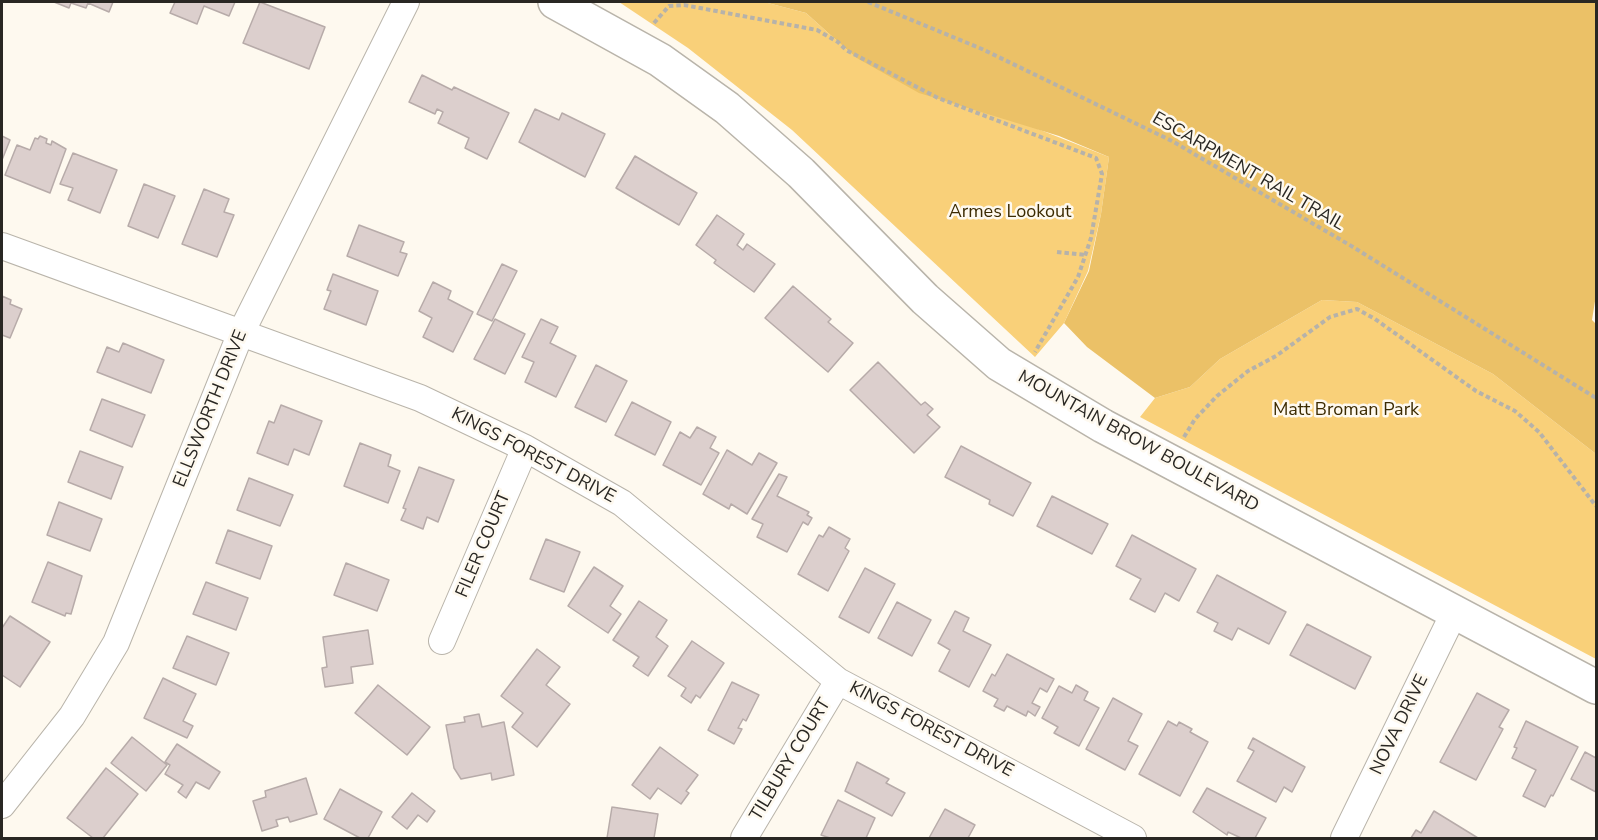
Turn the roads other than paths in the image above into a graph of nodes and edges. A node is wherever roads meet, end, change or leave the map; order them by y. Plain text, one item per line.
1 (406, 2) edge
2 (555, 2) edge
3 (2, 246) edge
4 (242, 331) junction
5 (525, 448) junction
6 (1455, 611) junction
7 (442, 641) dead end
8 (838, 681) junction
9 (1596, 687) edge
10 (2, 806) edge
11 (744, 838) edge
12 (1133, 838) edge
13 (1344, 838) edge

1 - 4 street, ELLSWORTH DRIVE
2 - 6 main road, MOUNTAIN BROW BOULEVARD
3 - 4 street, KINGS FOREST DRIVE
4 - 5 street, KINGS FOREST DRIVE
4 - 10 street, ELLSWORTH DRIVE
5 - 7 street, FILER COURT
5 - 8 street, KINGS FOREST DRIVE
6 - 9 main road, MOUNTAIN BROW BOULEVARD
6 - 13 street, NOVA DRIVE
8 - 11 street, TILBURY COURT
8 - 12 street, KINGS FOREST DRIVE

